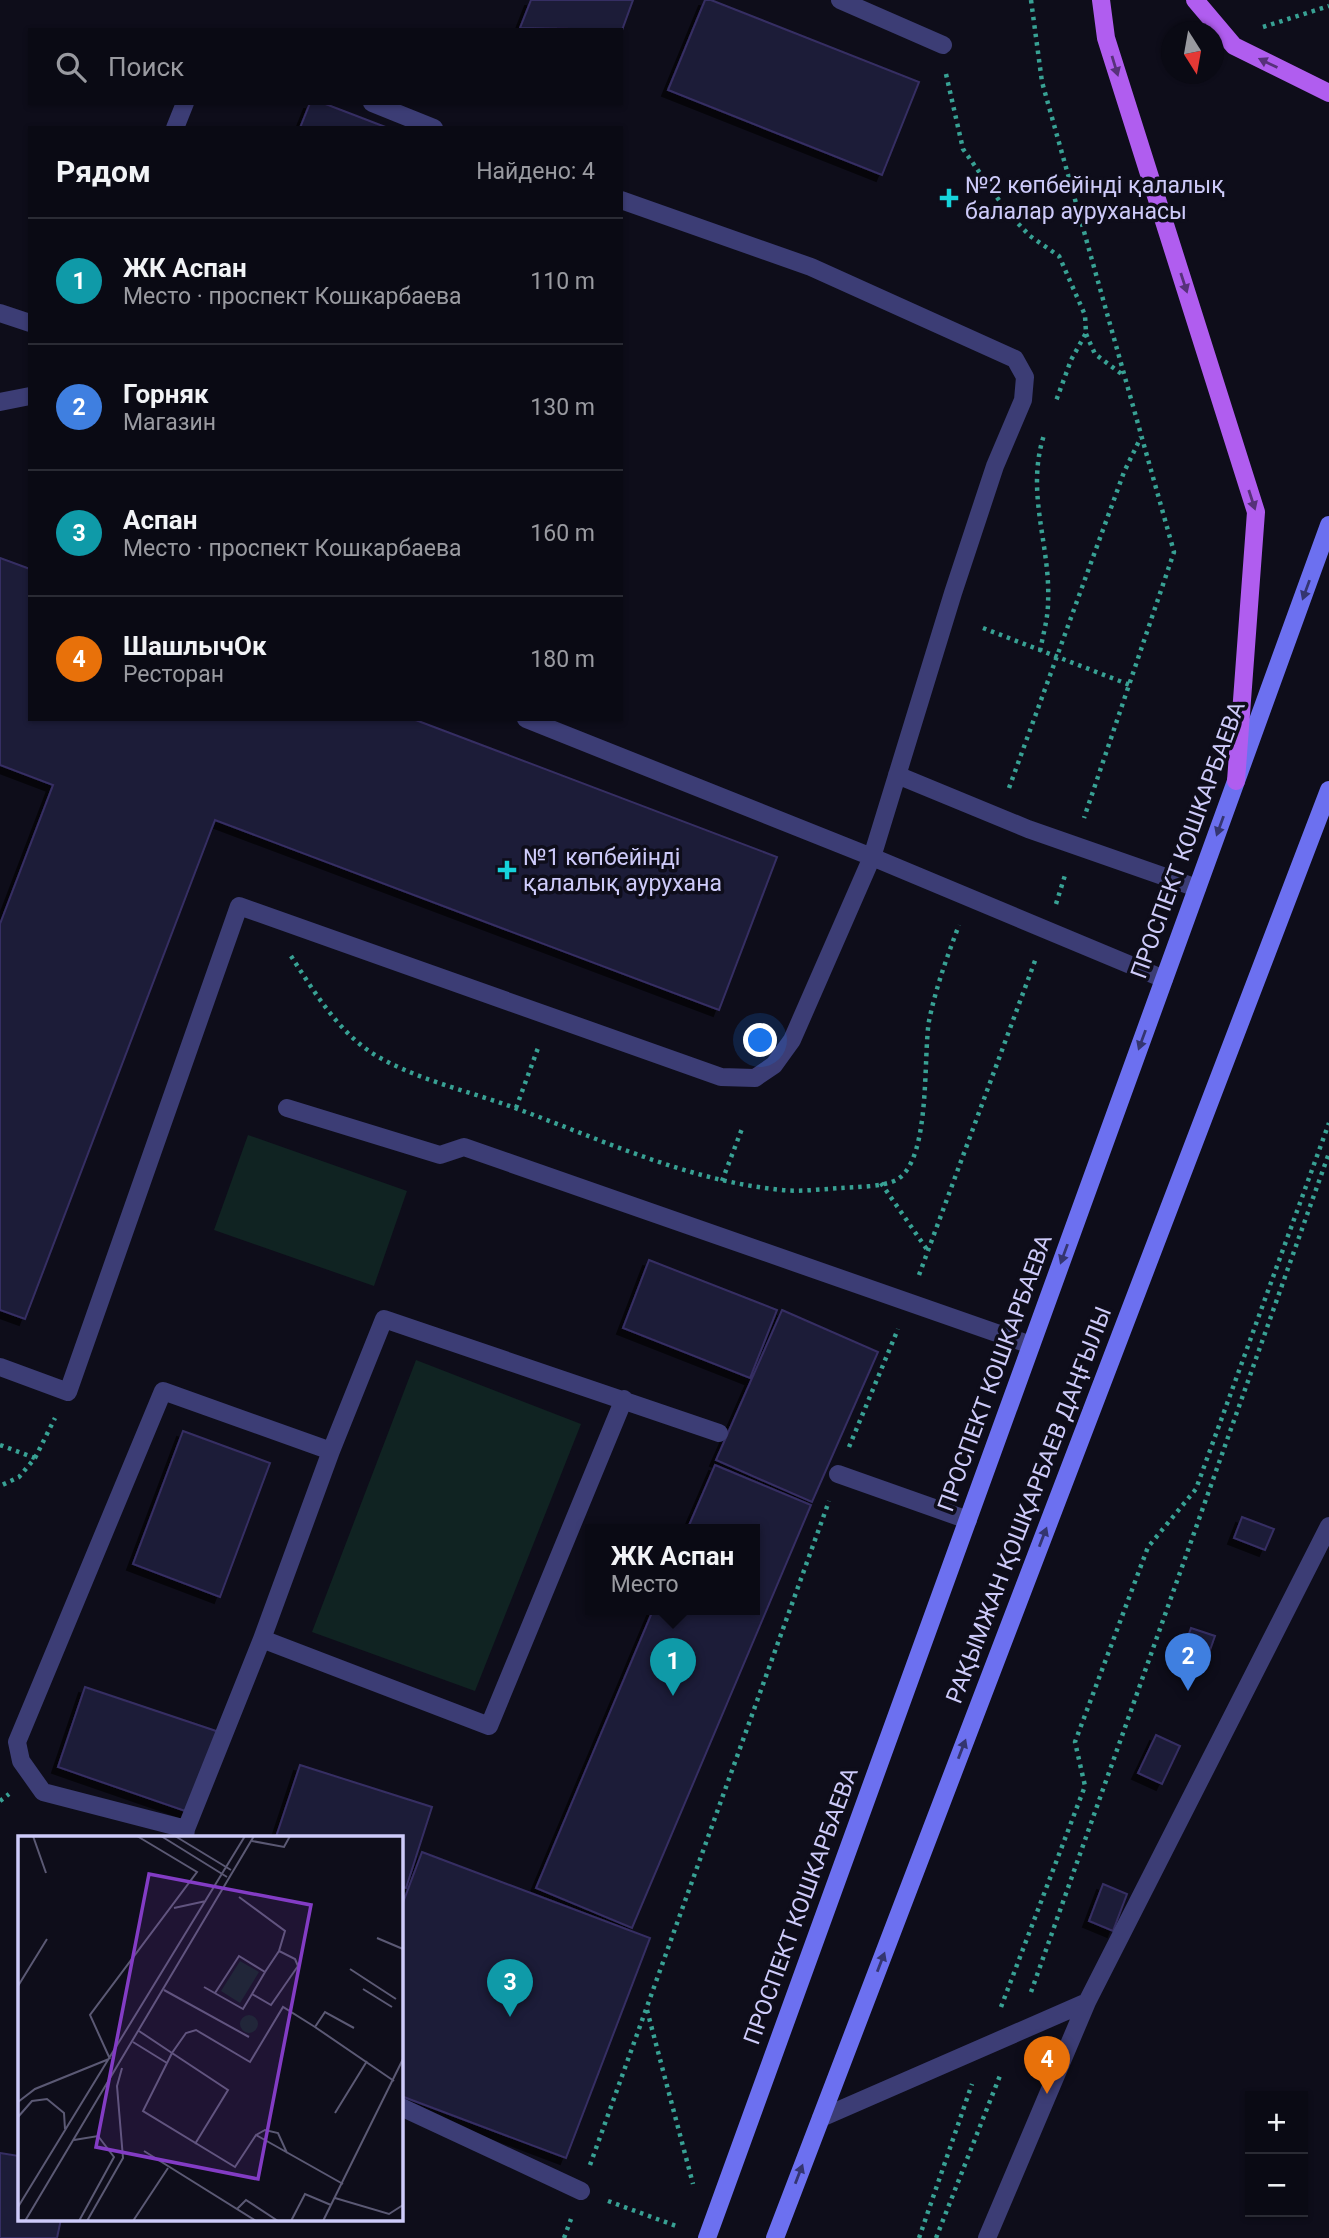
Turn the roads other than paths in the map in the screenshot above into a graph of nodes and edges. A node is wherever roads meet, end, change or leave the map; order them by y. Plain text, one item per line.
1 (839, 0) edge
2 (1101, 0) edge
3 (1195, 0) edge
4 (943, 45) road end
5 (1329, 93) edge
6 (184, 105) edge
7 (377, 105) edge
8 (176, 126) edge
9 (429, 126) edge
10 (623, 201) edge
11 (0, 313) edge
12 (28, 322) edge
13 (28, 396) edge
14 (0, 402) edge
15 (1329, 525) edge
16 (531, 721) edge
17 (897, 775) junction
18 (1236, 781) junction
19 (1329, 790) edge
20 (872, 858) junction
21 (1198, 888) junction
22 (1164, 979) junction
23 (287, 1108) dead end
24 (1031, 1345) junction
25 (0, 1367) edge
26 (624, 1399) junction
27 (719, 1433) dead end
28 (331, 1451) junction
29 (838, 1474) road end
30 (968, 1520) junction
31 (1329, 1526) edge
32 (262, 1639) junction
33 (186, 1833) edge
34 (1087, 2002) junction
35 (402, 2107) edge
36 (821, 2118) junction
37 (581, 2191) road end
38 (707, 2238) edge
39 (775, 2238) edge
40 (987, 2238) edge

1 - 4 lane
2 -> 18 main road
5 -> 3 main road
6 - 8 lane
7 - 9 lane
10 - 17 lane
11 - 12 lane
13 - 14 lane
15 -> 18 main road, ПРОСПЕКТ КОШКАРБАЕВА
16 - 20 lane
17 - 20 lane
17 - 21 lane
18 -> 21 main road, ПРОСПЕКТ КОШКАРБАЕВА
36 -> 19 main road, РАҚЫМЖАН ҚОШҚАРБАЕВ ДАҢҒЫЛЫ
20 - 22 lane
20 - 25 lane
21 - 22 main road, ПРОСПЕКТ КОШКАРБАЕВА
22 -> 24 main road, ПРОСПЕКТ КОШКАРБАЕВА
23 - 24 lane
24 - 30 main road, ПРОСПЕКТ КОШКАРБАЕВА
26 - 27 lane
26 - 28 lane
26 - 32 lane
28 - 32 lane
28 - 33 lane
29 - 30 lane
30 - 38 main road, ПРОСПЕКТ КОШКАРБАЕВА
31 - 34 lane
32 - 33 lane
34 - 36 lane
34 - 40 lane
35 - 37 lane
39 -> 36 main road, РАҚЫМЖАН ҚОШҚАРБАЕВ ДАҢҒЫЛЫ

